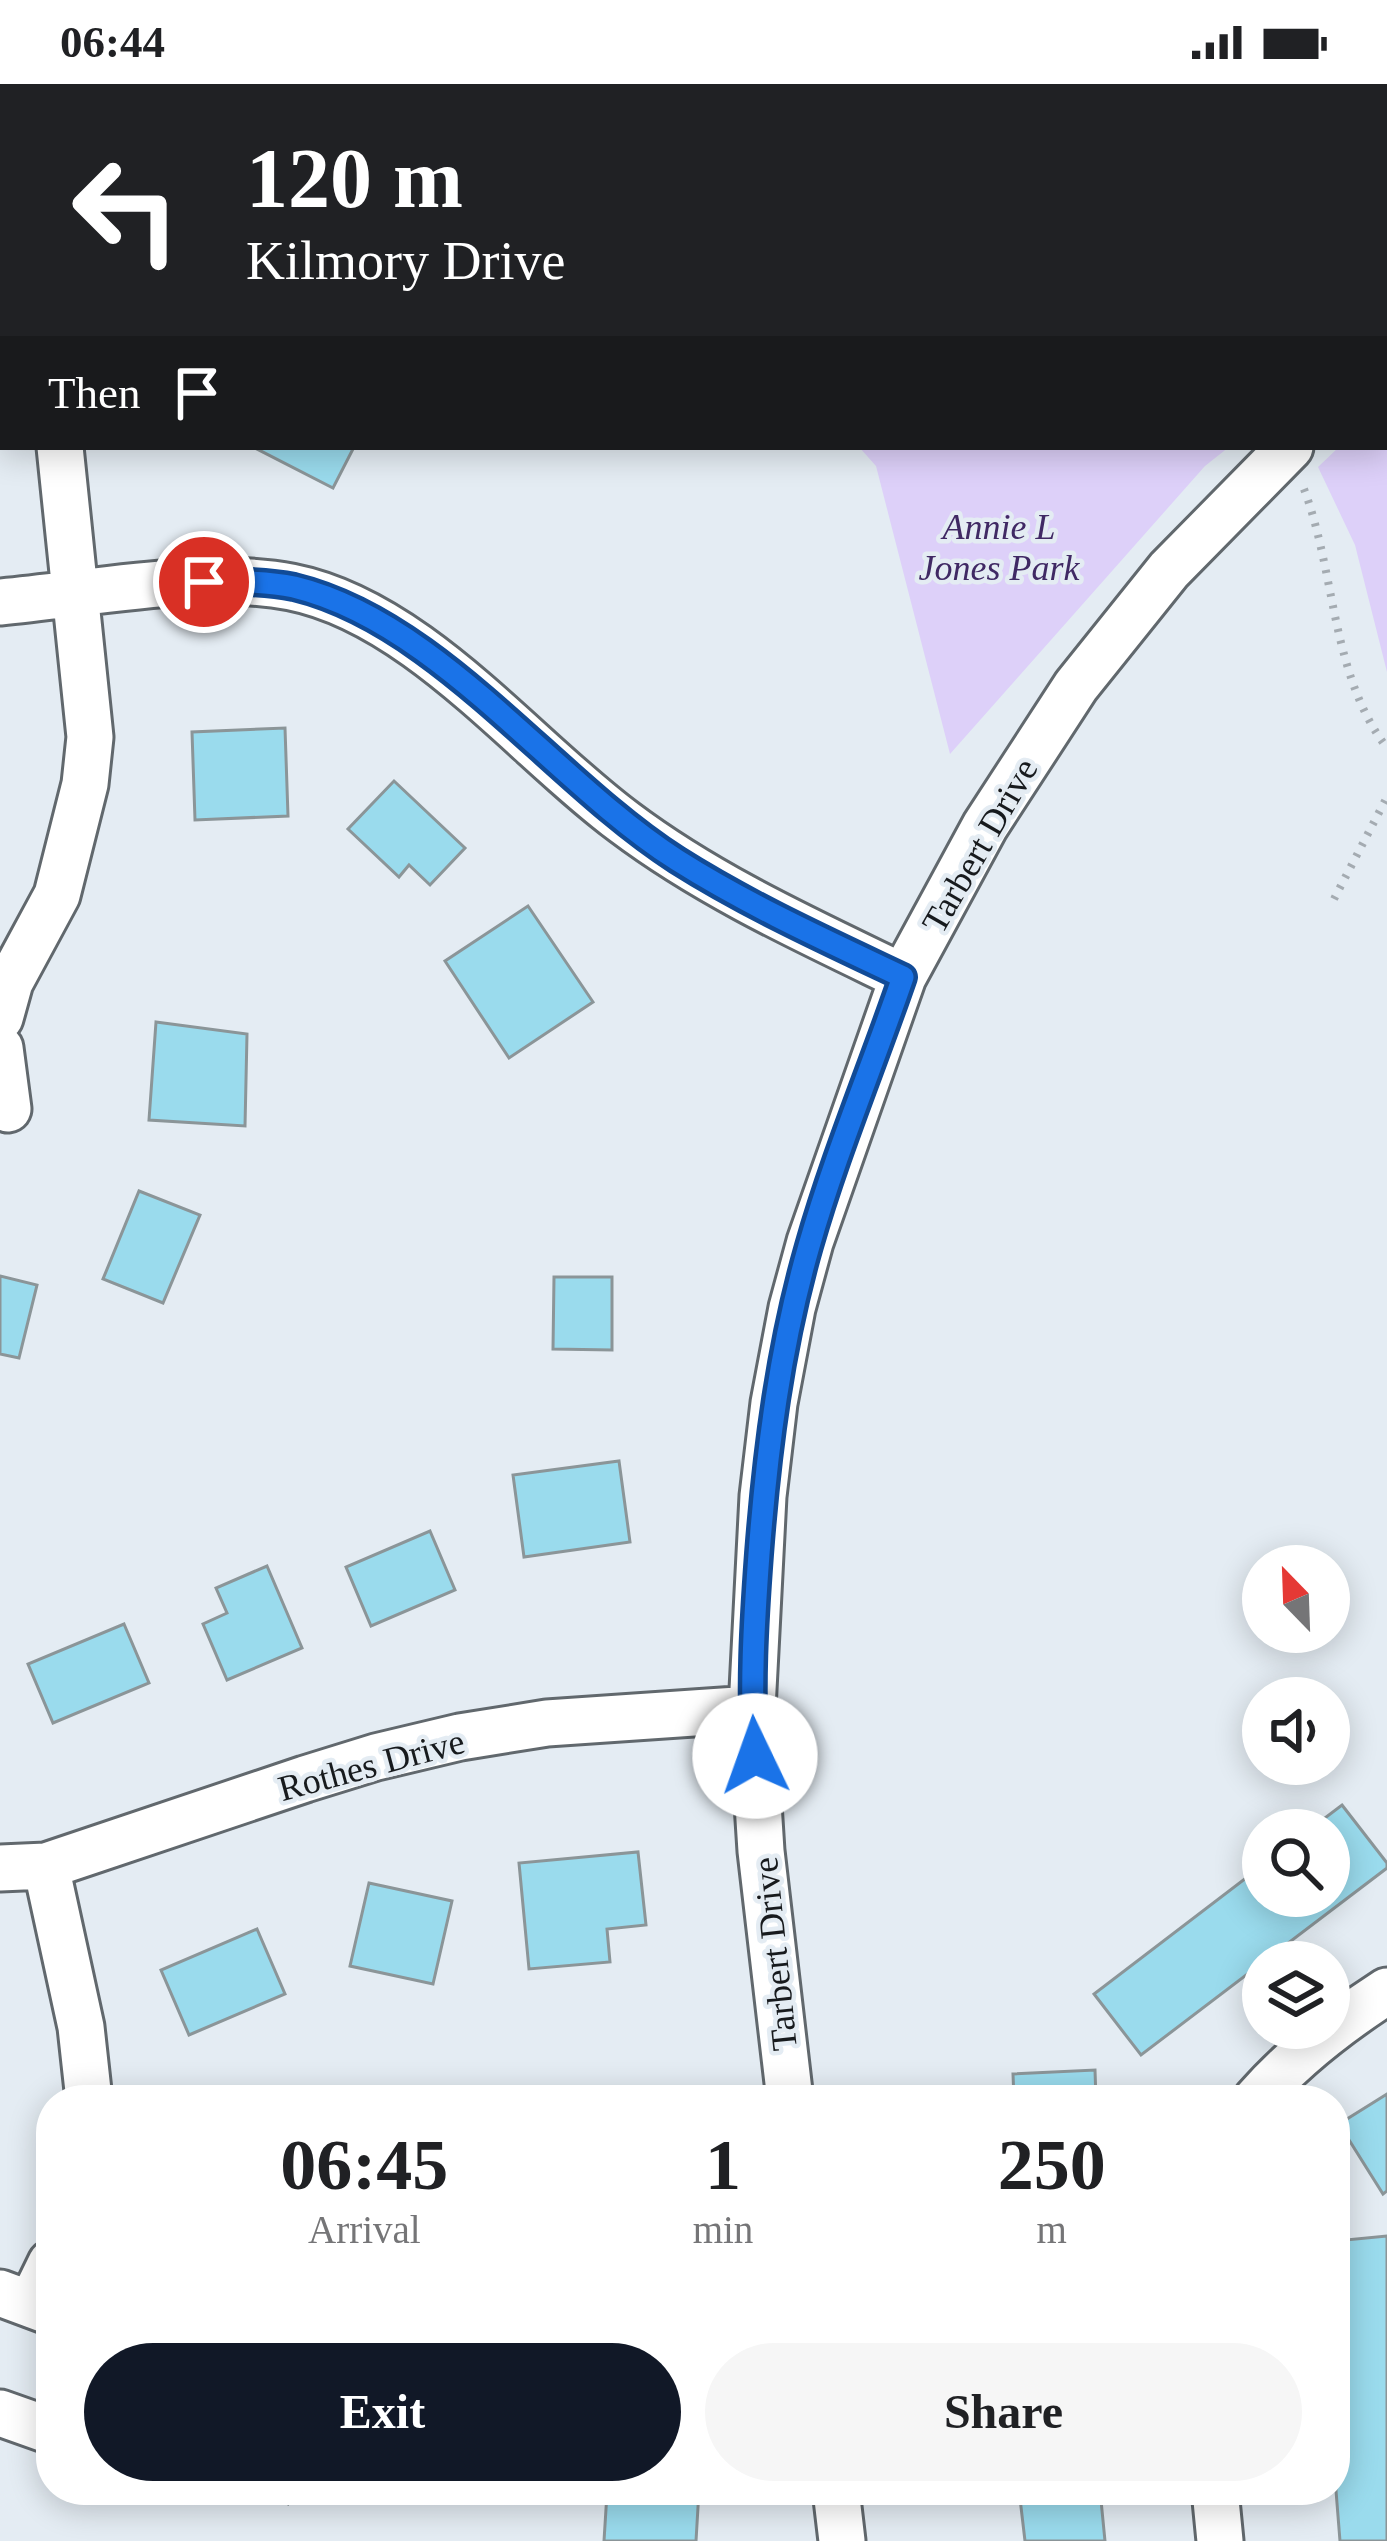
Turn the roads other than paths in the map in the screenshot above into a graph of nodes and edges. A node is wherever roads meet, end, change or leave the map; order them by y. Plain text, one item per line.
1 (59, 450) edge
2 (1293, 460) edge
3 (76, 595) junction
4 (0, 602) edge
5 (903, 977) junction
6 (0, 1018) edge
7 (0, 1048) edge
8 (8, 1108) dead end
9 (752, 1709) junction
10 (46, 1866) junction
11 (0, 1868) edge
12 (1387, 1990) edge
13 (87, 2085) edge
14 (788, 2085) edge
15 (1269, 2085) edge
16 (0, 2413) edge
17 (36, 2426) edge
18 (838, 2505) edge
19 (1217, 2505) edge
20 (842, 2541) edge
21 (1220, 2541) edge

1 - 3 street
2 - 5 street, Tarbert Drive
3 - 4 street
3 - 5 street
3 - 6 street
5 - 9 street, Tarbert Drive
7 - 8 street
9 - 10 street, Rothes Drive
9 - 14 street, Tarbert Drive
10 - 11 street, Rothes Drive
10 - 13 street
12 - 15 street
16 - 17 street
18 - 20 street
19 - 21 street

